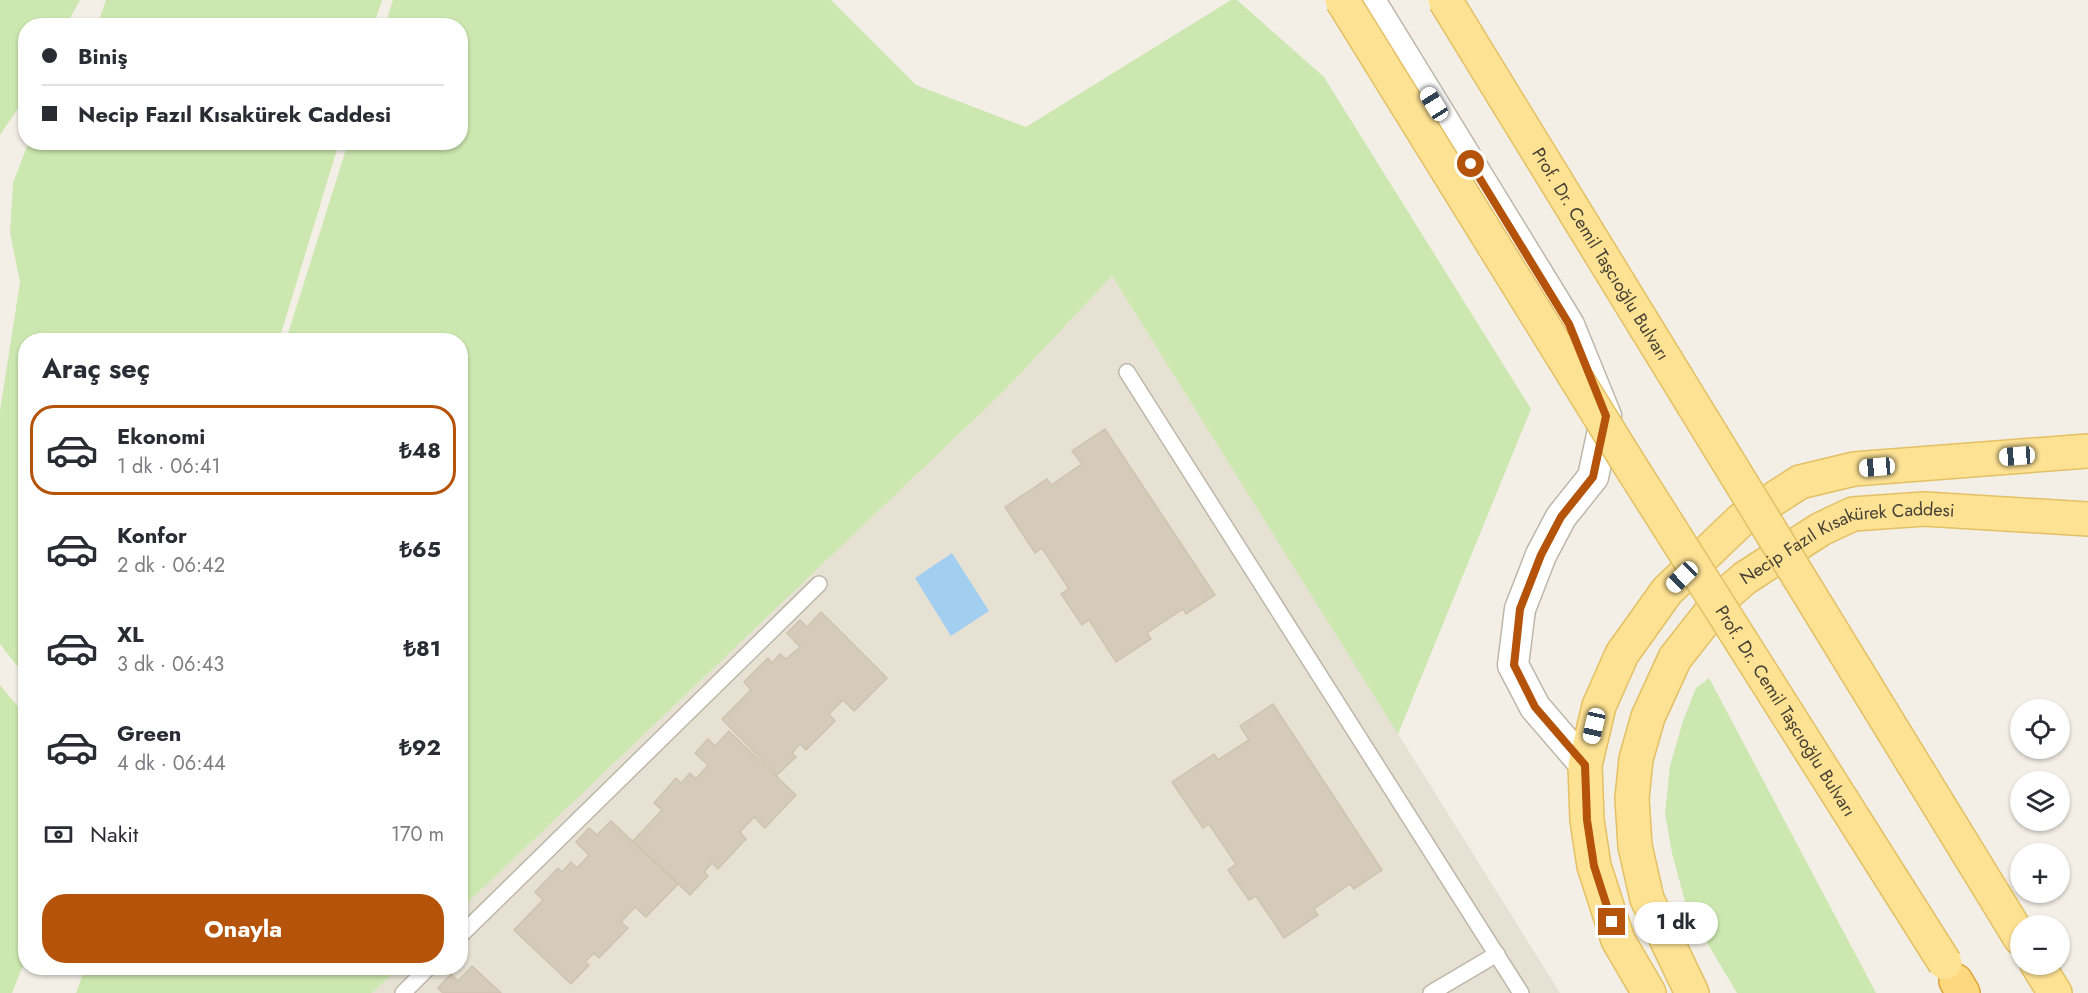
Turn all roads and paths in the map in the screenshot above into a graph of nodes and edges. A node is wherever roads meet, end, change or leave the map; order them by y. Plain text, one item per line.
1 (1342, 0) edge
2 (1367, 0) edge
3 (1445, 0) edge
4 (1127, 372) dead end
5 (2088, 451) edge
6 (2088, 519) edge
7 (819, 584) dead end
8 (1585, 765) junction
9 (2010, 921) edge
10 (468, 928) edge
11 (1497, 954) junction
12 (421, 975) edge
13 (2044, 975) edge
14 (1955, 982) edge
15 (403, 993) edge
16 (1431, 993) edge
17 (1521, 993) edge
18 (1649, 993) edge
19 (1692, 993) edge
20 (2055, 993) edge

1 - 14 main road, Prof. Dr. Cemil Taşcıoğlu Bulvarı, bridge
2 - 8 street
3 - 9 main road, Prof. Dr. Cemil Taşcıoğlu Bulvarı, bridge
4 - 11 lane
5 - 8 main road
6 - 19 main road, Necip Fazıl Kısakürek Caddesi
7 - 10 lane
8 - 18 main road
11 - 16 lane
11 - 17 lane
12 - 15 lane
13 - 20 main road

